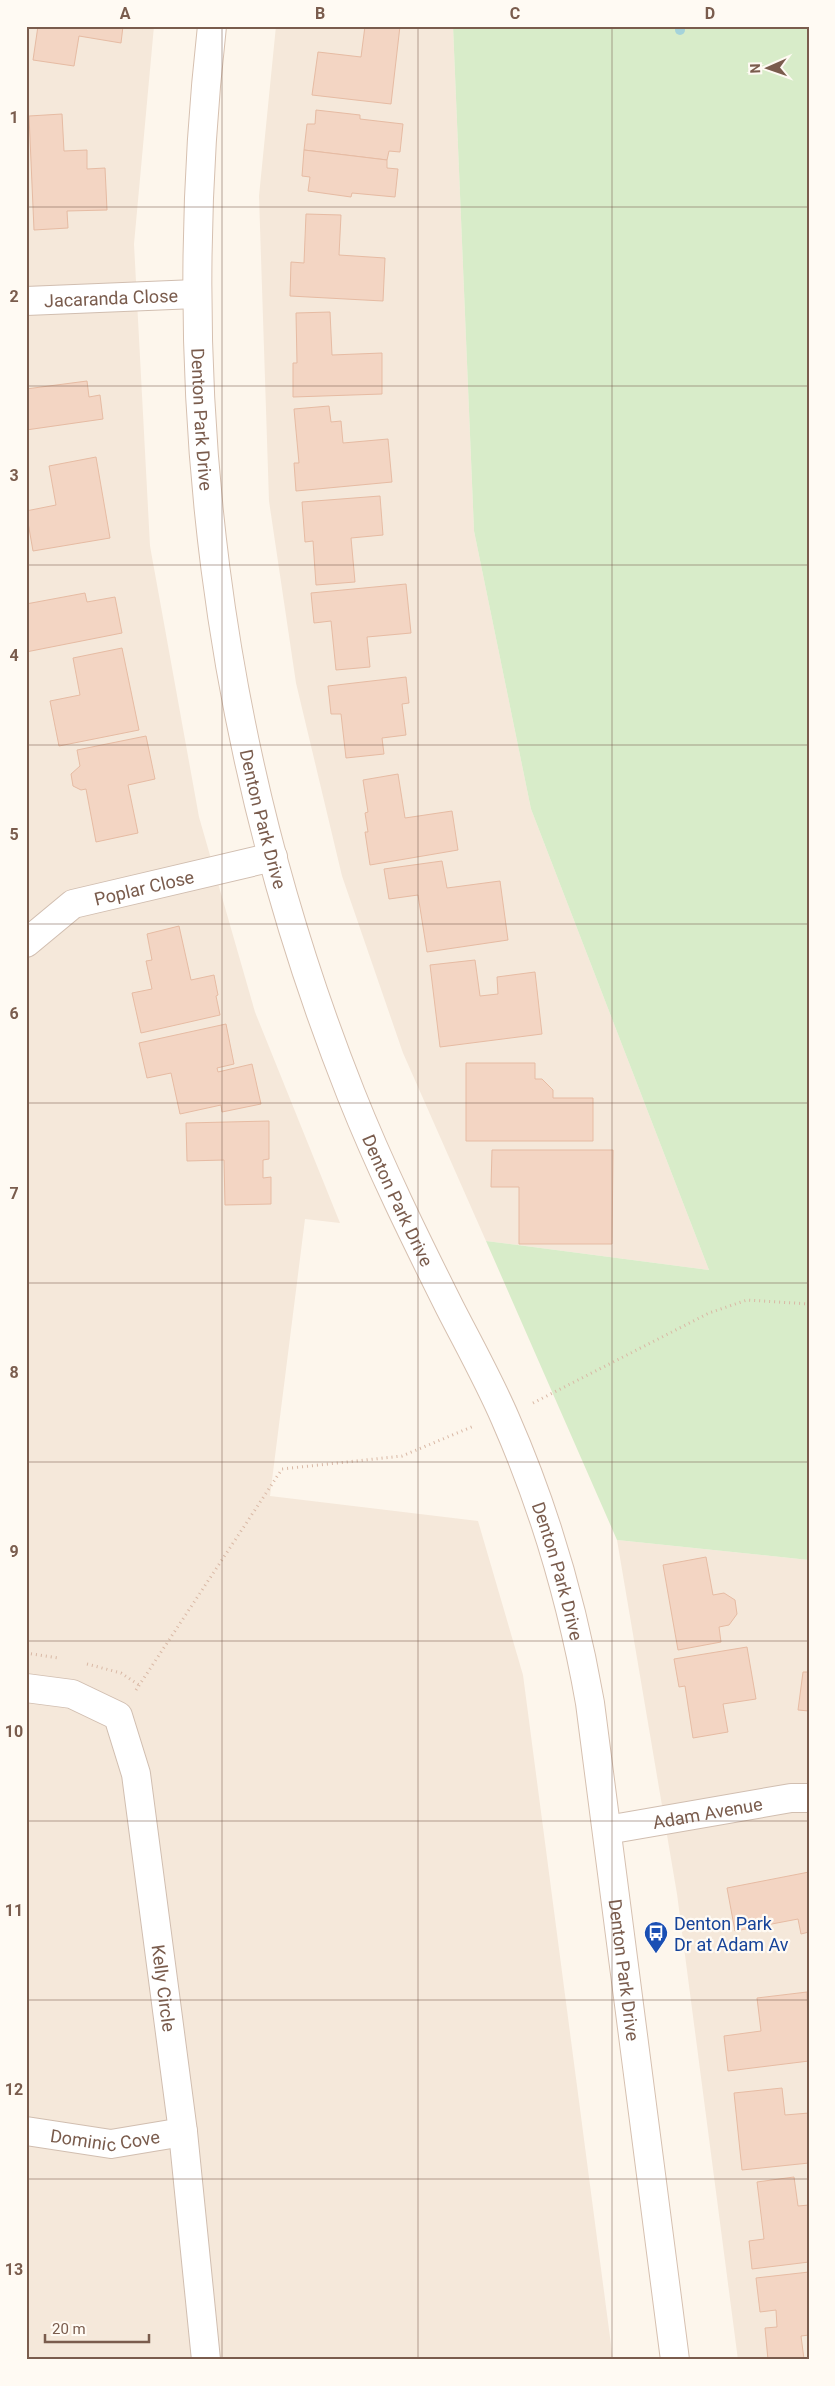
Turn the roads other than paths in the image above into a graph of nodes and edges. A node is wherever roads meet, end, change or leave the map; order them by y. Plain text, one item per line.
1 (212, 26) edge
2 (196, 294) junction
3 (26, 301) edge
4 (273, 857) junction
5 (26, 943) edge
6 (26, 1688) edge
7 (809, 1798) edge
8 (607, 1830) junction
9 (26, 2131) edge
10 (183, 2132) junction
11 (206, 2360) edge
12 (675, 2360) edge

1 - 2 main road, Denton Park Drive
2 - 3 main road, Jacaranda Close
2 - 4 main road, Denton Park Drive
4 - 5 main road, Poplar Close
4 - 8 main road, Denton Park Drive
6 - 10 main road, Kelly Circle
7 - 8 main road, Adam Avenue
8 - 12 main road, Denton Park Drive
9 - 10 main road, Dominic Cove
10 - 11 main road, Kelly Circle

